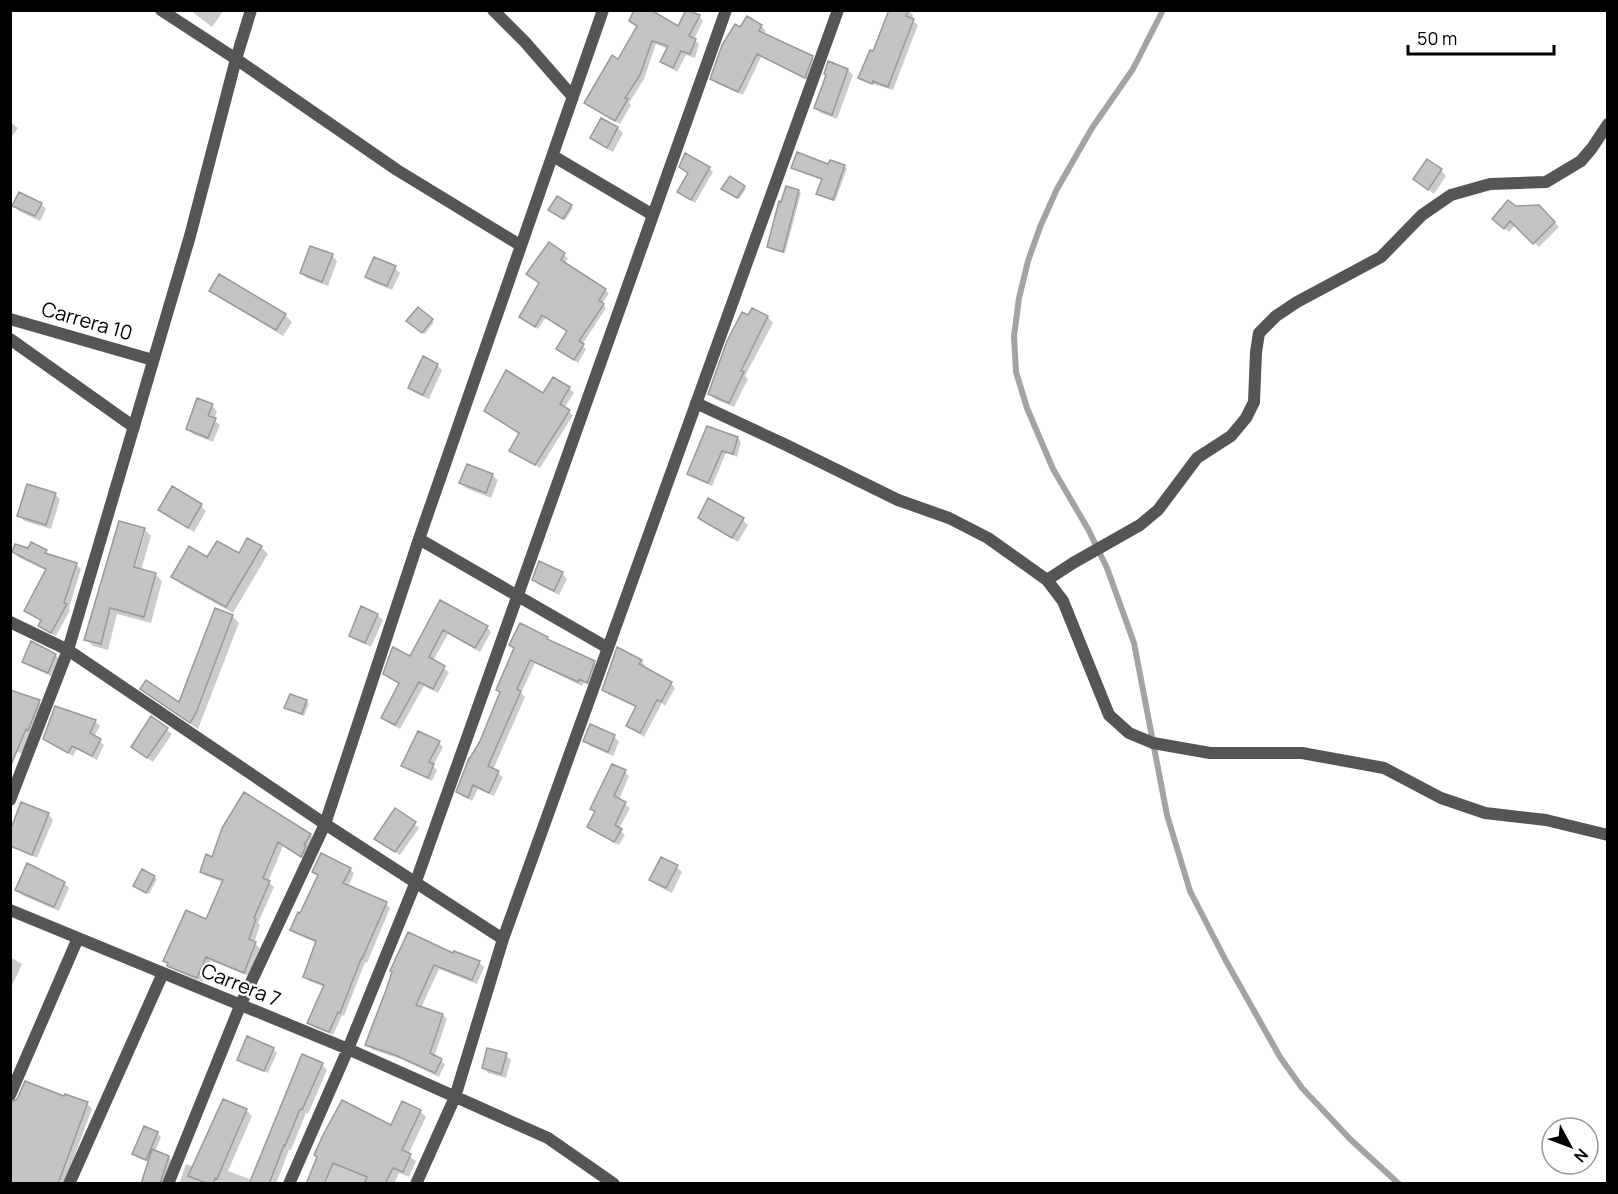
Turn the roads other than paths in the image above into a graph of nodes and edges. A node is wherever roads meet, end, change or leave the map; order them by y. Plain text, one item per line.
1 (161, 10) edge
2 (251, 10) edge
3 (494, 10) edge
4 (603, 10) edge
5 (726, 10) edge
6 (836, 11) edge
7 (236, 59) junction
8 (573, 97) junction
9 (1608, 124) edge
10 (553, 156) junction
11 (653, 215) junction
12 (520, 245) junction
13 (10, 319) edge
14 (10, 339) edge
15 (153, 360) junction
16 (696, 404) junction
17 (134, 427) junction
18 (419, 539) junction
19 (1047, 580) junction
20 (518, 596) junction
21 (10, 622) edge
22 (608, 648) junction
23 (68, 650) junction
24 (10, 800) edge
25 (325, 824) junction
26 (1608, 835) edge
27 (416, 884) junction
28 (10, 910) edge
29 (78, 938) junction
30 (502, 939) junction
31 (163, 974) junction
32 (240, 1006) junction
33 (348, 1049) junction
34 (10, 1095) edge
35 (455, 1097) junction
36 (69, 1184) edge
37 (168, 1184) edge
38 (289, 1184) edge
39 (416, 1184) edge
40 (614, 1184) edge

1 - 7 street
2 - 7 street
3 - 8 street
4 - 8 street
5 - 11 street
6 - 16 street
7 - 12 street
7 - 15 street
8 - 10 street
9 - 19 street
10 - 11 street
10 - 12 street
11 - 20 street
12 - 18 street
13 - 15 street, Carrera 10
14 - 17 street
15 - 17 street
16 - 19 street
16 - 22 street
17 - 23 street
18 - 20 street
18 - 25 street
19 - 26 street
20 - 22 street
20 - 27 street
21 - 23 street
22 - 30 street
23 - 24 street
23 - 25 street
25 - 27 street
25 - 32 street
27 - 30 street
27 - 33 street
28 - 29 street, Carrera 7
29 - 31 street, Carrera 7
29 - 34 street
30 - 35 street
31 - 32 street, Carrera 7
31 - 36 street
32 - 33 street, Carrera 7
32 - 37 street
33 - 35 street, Carrera 7
33 - 38 street
35 - 39 street
35 - 40 street, Carrera 7

